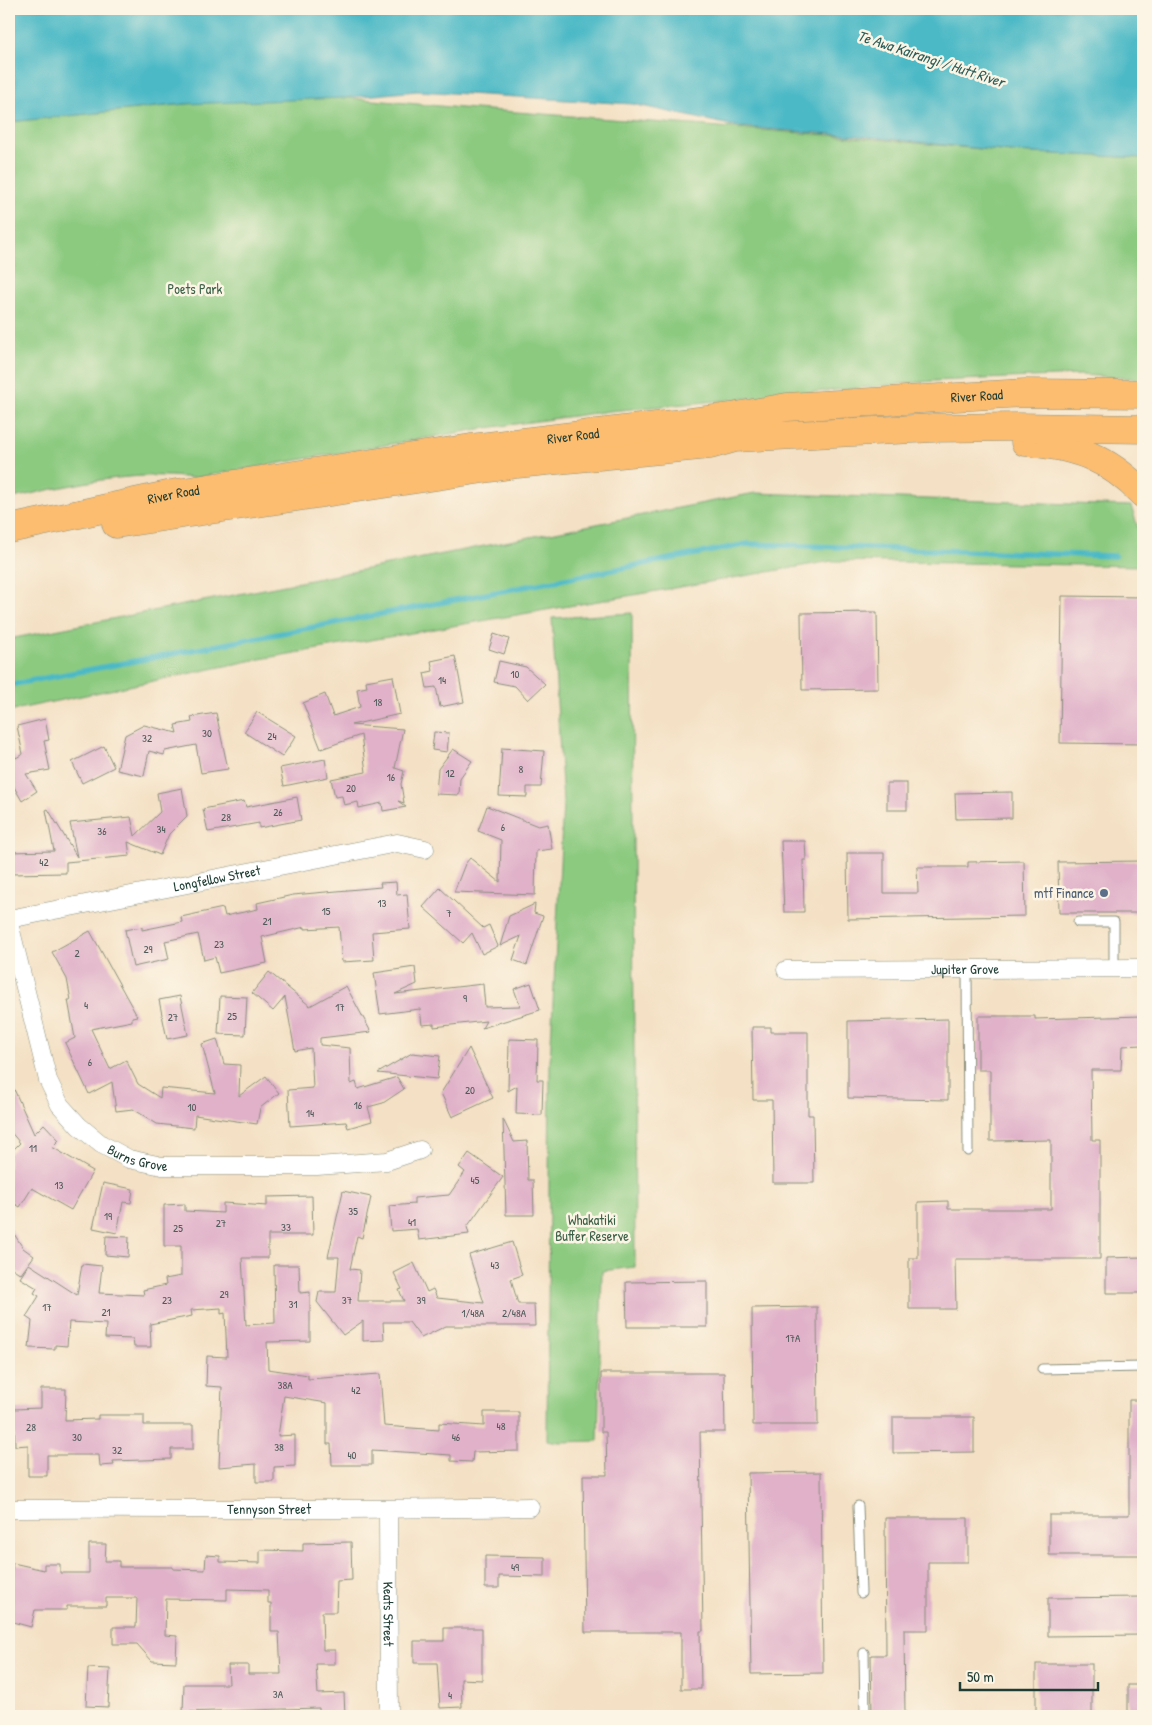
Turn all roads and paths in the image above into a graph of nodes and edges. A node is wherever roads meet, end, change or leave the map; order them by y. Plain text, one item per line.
1 (1143, 394) edge
2 (1143, 412) edge
3 (732, 417) junction
4 (1143, 429) edge
5 (710, 445) junction
6 (1143, 494) edge
7 (9, 529) edge
8 (9, 542) edge
9 (426, 849) dead end
10 (9, 919) edge
11 (1078, 922) dead end
12 (9, 923) edge
13 (967, 968) junction
14 (1114, 968) junction
15 (1143, 968) edge
16 (786, 970) dead end
17 (420, 1150) dead end
18 (968, 1151) dead end
19 (1143, 1367) edge
20 (1042, 1370) dead end
21 (858, 1506) dead end
22 (530, 1507) dead end
23 (9, 1509) edge
24 (388, 1510) junction
25 (861, 1593) dead end
26 (864, 1652) dead end
27 (389, 1716) edge
28 (865, 1716) edge

1 - 3 highway, River Road
2 - 3 highway
3 - 7 highway, River Road
4 - 5 highway, River Road
5 - 6 highway
5 - 8 highway, River Road
9 - 10 street, Longfellow Street
11 - 14 lane
12 - 17 street, Burns Grove
13 - 14 street, Jupiter Grove
13 - 16 street, Jupiter Grove
13 - 18 lane
14 - 15 street, Jupiter Grove
19 - 20 lane
21 - 25 lane
22 - 24 street, Tennyson Street
23 - 24 street, Tennyson Street
24 - 27 street, Keats Street
26 - 28 lane

